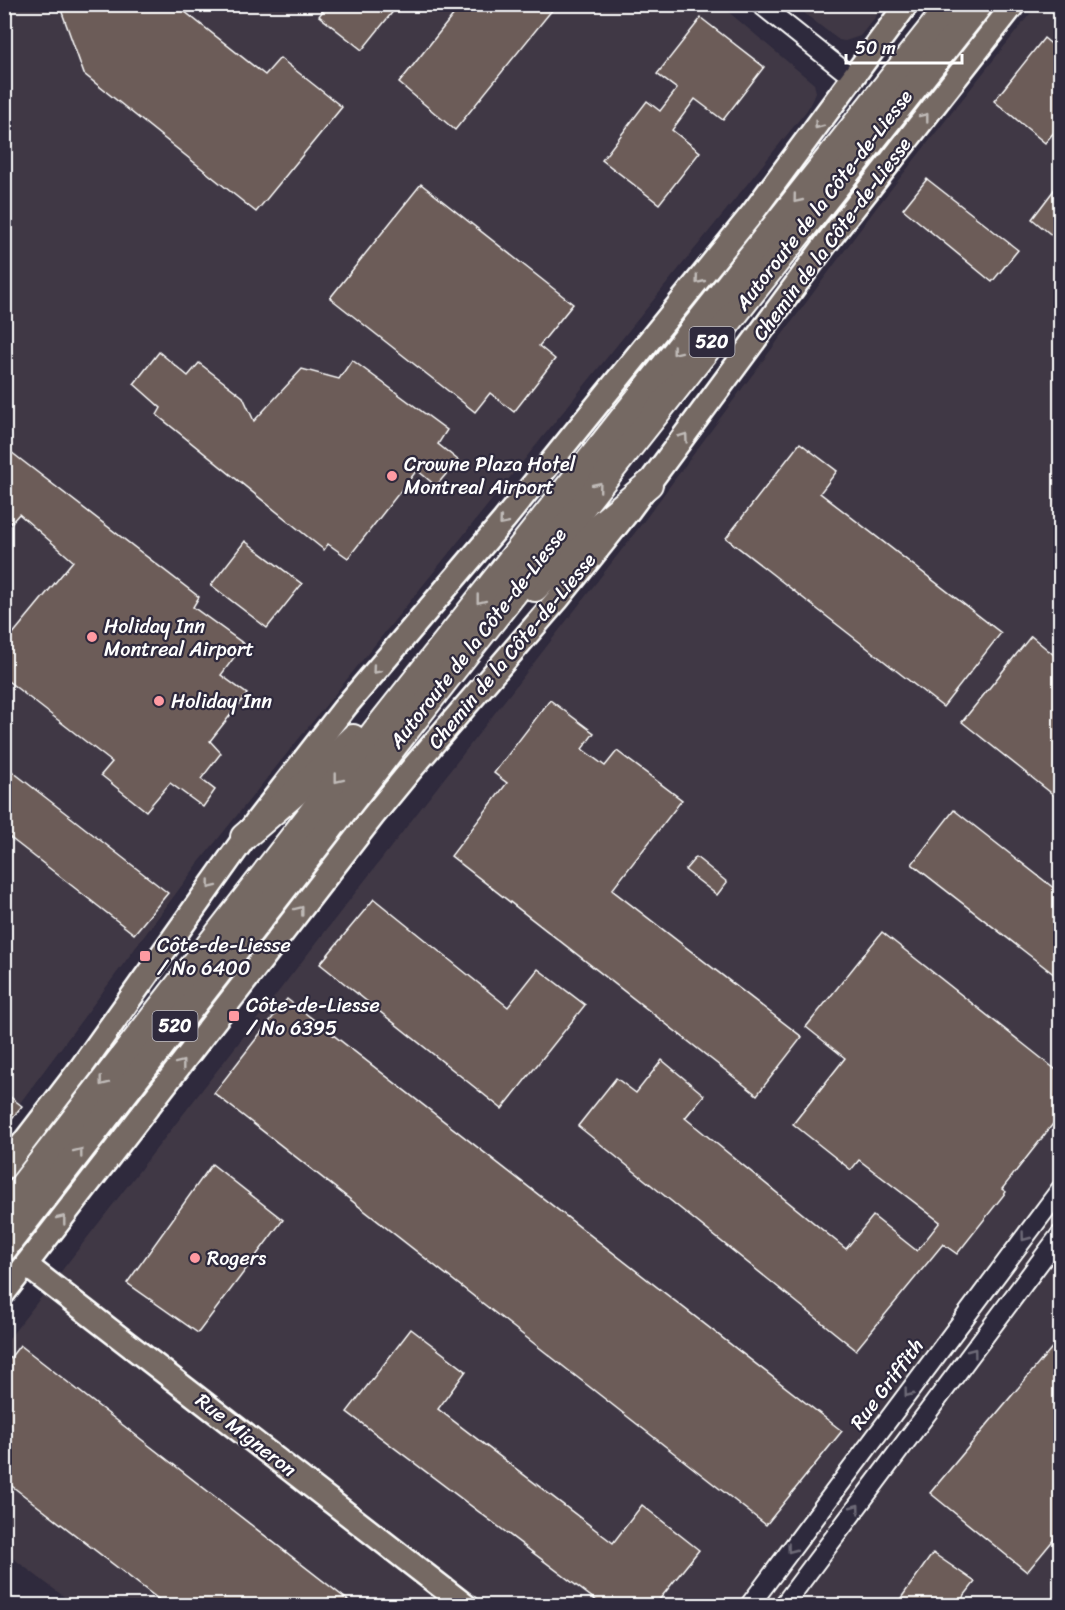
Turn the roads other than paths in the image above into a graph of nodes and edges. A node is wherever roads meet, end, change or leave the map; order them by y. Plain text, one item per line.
1 (760, 4) edge
2 (907, 4) edge
3 (937, 4) edge
4 (951, 4) edge
5 (980, 4) edge
6 (1014, 4) edge
7 (912, 55) junction
8 (853, 78) junction
9 (649, 484) junction
10 (440, 650) junction
11 (445, 680) junction
12 (244, 837) junction
13 (4, 1168) edge
14 (1060, 1190) edge
15 (4, 1210) edge
16 (1060, 1234) edge
17 (4, 1248) edge
18 (26, 1265) junction
19 (4, 1293) edge
20 (466, 1605) edge
21 (749, 1605) edge
22 (783, 1605) edge

1 - 8 street
2 - 8 main road
3 - 7 highway
4 - 7 highway, Autoroute de la Côte-de-Liesse / 520
11 -> 5 highway, Autoroute de la Côte-de-Liesse / 520
9 -> 6 main road, Chemin de la Côte-de-Liesse
7 -> 10 highway, Autoroute de la Côte-de-Liesse / 520
8 -> 12 main road
9 - 11 highway
18 -> 9 main road, Chemin de la Côte-de-Liesse
10 - 12 highway
10 -> 15 highway, Autoroute de la Côte-de-Liesse / 520
17 -> 11 highway, Autoroute de la Côte-de-Liesse / 520
12 -> 13 main road
14 -> 21 street, Rue Griffith
22 -> 16 street
18 - 19 main road, Chemin de la Côte-de-Liesse
18 - 20 main road, Rue Migneron

